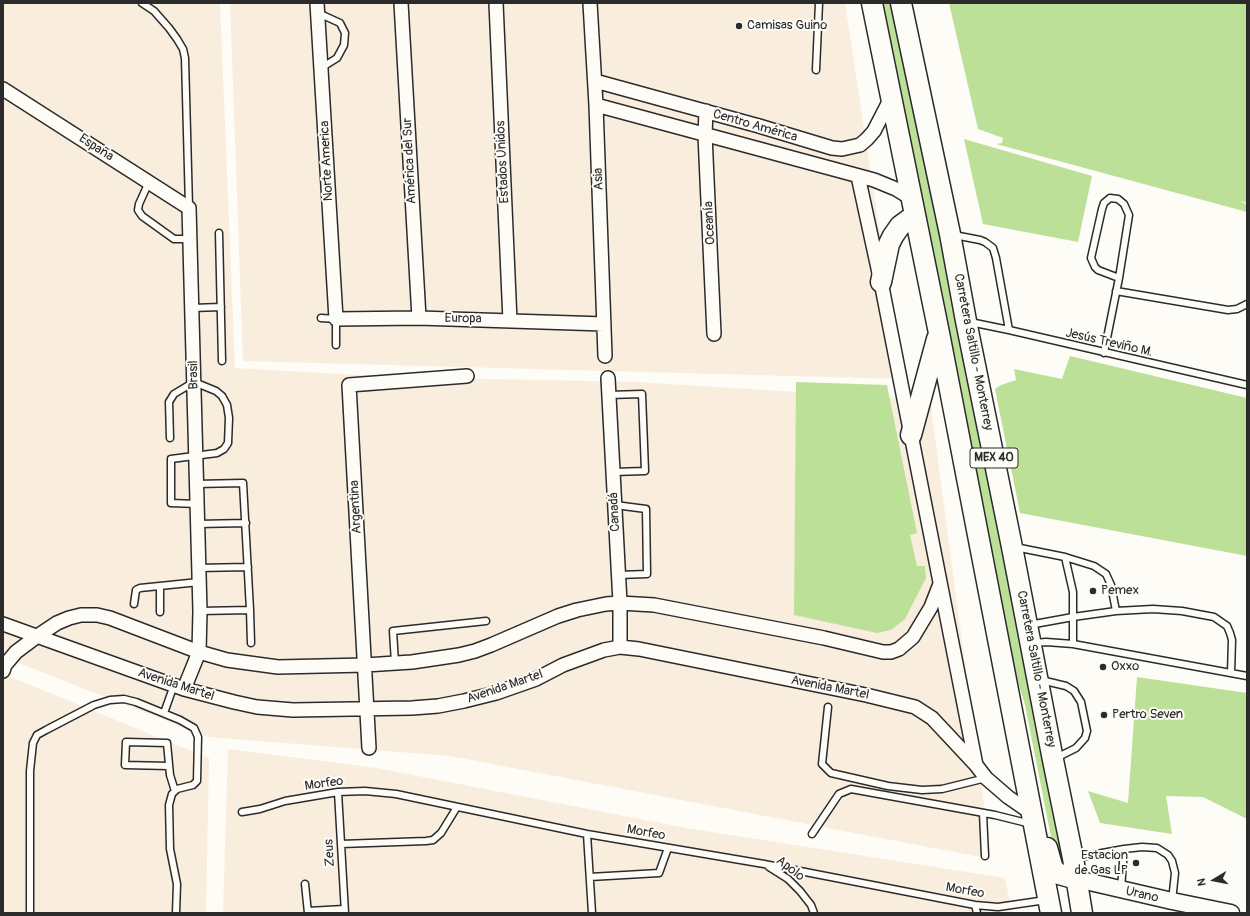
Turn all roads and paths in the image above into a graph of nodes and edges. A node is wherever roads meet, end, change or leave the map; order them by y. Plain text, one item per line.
1 (142, 3) edge
2 (401, 3) edge
3 (496, 3) edge
4 (590, 3) edge
5 (819, 3) edge
6 (872, 3) edge
7 (901, 3) edge
8 (318, 8) edge
9 (321, 68) junction
10 (816, 70) dead end
11 (595, 81) junction
12 (3, 89) edge
13 (891, 98) junction
14 (596, 105) junction
15 (706, 112) junction
16 (705, 135) junction
17 (858, 176) junction
18 (149, 182) junction
19 (913, 207) junction
20 (189, 208) junction
21 (218, 233) dead end
22 (950, 234) junction
23 (190, 239) junction
24 (1119, 278) junction
25 (881, 282) junction
26 (1116, 291) junction
27 (1247, 304) edge
28 (221, 307) junction
29 (192, 308) junction
30 (321, 318) dead end
31 (419, 318) junction
32 (336, 319) junction
33 (510, 321) junction
34 (966, 321) junction
35 (604, 324) junction
36 (1009, 330) junction
37 (939, 333) junction
38 (714, 334) dead end
39 (336, 344) dead end
40 (1104, 353) junction
41 (605, 356) dead end
42 (222, 361) dead end
43 (467, 376) dead end
44 (608, 378) dead end
45 (194, 382) junction
46 (1247, 385) edge
47 (609, 395) junction
48 (911, 435) junction
49 (170, 438) dead end
50 (196, 456) junction
51 (613, 472) junction
52 (196, 484) junction
53 (197, 504) junction
54 (615, 505) junction
55 (246, 523) junction
56 (197, 524) junction
57 (1012, 547) junction
58 (1065, 557) junction
59 (248, 567) junction
60 (198, 568) junction
61 (618, 575) junction
62 (199, 582) junction
63 (940, 584) junction
64 (160, 587) junction
65 (620, 603) junction
66 (134, 604) dead end
67 (250, 610) junction
68 (200, 611) junction
69 (1116, 611) junction
70 (160, 612) dead end
71 (1073, 616) junction
72 (486, 621) dead end
73 (3, 624) edge
74 (1029, 634) junction
75 (36, 637) junction
76 (251, 643) dead end
77 (1073, 644) junction
78 (620, 647) junction
79 (199, 652) junction
80 (395, 663) junction
81 (365, 665) junction
82 (3, 671) edge
83 (1231, 673) junction
84 (1247, 676) edge
85 (1037, 679) junction
86 (179, 687) junction
87 (828, 707) dead end
88 (368, 710) junction
89 (164, 713) junction
90 (369, 748) dead end
91 (1053, 760) junction
92 (976, 765) junction
93 (169, 766) junction
94 (986, 778) junction
95 (174, 791) junction
96 (338, 792) junction
97 (457, 807) junction
98 (242, 812) dead end
99 (983, 813) junction
100 (1035, 818) junction
101 (587, 834) junction
102 (812, 834) dead end
103 (341, 844) junction
104 (668, 848) junction
105 (1124, 849) junction
106 (985, 856) dead end
107 (1073, 858) junction
108 (764, 864) junction
109 (590, 877) junction
110 (1077, 879) junction
111 (305, 884) dead end
112 (1121, 890) junction
113 (1172, 901) junction
114 (976, 905) junction
115 (1049, 907) edge
116 (344, 911) edge
117 (308, 912) edge
118 (30, 913) edge
119 (176, 913) edge
120 (592, 913) edge
121 (814, 913) edge
122 (977, 913) edge
123 (1082, 913) edge
124 (1232, 913) edge

1 - 20 lane, Brasil
2 - 31 street, América del Sur
3 - 33 street, Estados Unidos
4 - 11 street, Asia
5 - 10 lane
6 - 13 main road, MEX 40
7 - 22 main road, Carretera Saltillo - Monterrey / MEX 40
8 - 9 street, Norte America
8 - 9 lane
9 - 32 street, Norte America
11 - 14 street, Asia
11 - 15 street, Centro América
12 - 18 street, España
13 - 15 street, Centro América
13 - 19 main road, MEX 40
14 - 16 street, Centro América
14 - 35 street, Asia
15 - 16 street, Oceanía
16 - 17 street, Centro América
16 - 38 street, Oceanía
17 - 19 street, Centro América
17 - 25 street
18 - 20 street, España
18 - 23 lane
19 - 25 main road
19 - 37 main road, MEX 40
20 - 23 street, Brasil
21 - 28 lane
22 - 34 main road, Carretera Saltillo - Monterrey / MEX 40
22 - 36 lane
23 - 29 street, Brasil
24 - 24 lane
24 - 26 lane
25 - 48 street
26 - 27 lane
26 - 40 lane
28 - 29 lane
28 - 42 lane
29 - 45 street, Brasil
30 - 32 lane, Europa
31 - 32 street, Europa
31 - 33 street, Europa
32 - 39 lane
33 - 35 street, Europa
34 - 36 lane, Jesús Treviño M.
34 - 57 main road, Carretera Saltillo - Monterrey / MEX 40
35 - 41 street, Asia
36 - 40 lane, Jesús Treviño M.
37 - 48 main road
37 - 100 main road, MEX 40
40 - 46 lane, Jesús Treviño M.
43 - 81 street, Argentina
44 - 47 street, Canadá
45 - 49 lane
45 - 50 street, Brasil
45 - 50 lane
47 - 51 street, Canadá
47 - 51 lane
48 - 63 street
50 - 52 street, Brasil
50 - 53 lane
51 - 54 street, Canadá
52 - 53 street, Brasil
52 - 55 lane
53 - 56 street, Brasil
54 - 61 street, Canadá
54 - 61 lane
55 - 56 lane
55 - 59 lane
56 - 60 street, Brasil
57 - 58 lane
57 - 74 main road, Carretera Saltillo - Monterrey / MEX 40
58 - 69 lane
58 - 71 lane
59 - 60 lane
59 - 67 lane
60 - 62 street, Brasil
61 - 65 street, Canadá
62 - 64 lane
62 - 68 street, Brasil
63 - 65 street
63 - 92 street
64 - 66 lane
64 - 70 lane
65 - 78 street, Canadá
65 - 80 street
67 - 68 lane
67 - 76 lane
68 - 79 street, Brasil
69 - 71 lane
69 - 83 lane
71 - 74 lane
71 - 77 lane
72 - 80 lane
73 - 75 street, Avenida Martel
74 - 77 lane
74 - 85 main road, Carretera Saltillo - Monterrey / MEX 40
75 - 79 street
75 - 82 street
75 - 86 street, Avenida Martel
77 - 83 lane
78 - 88 street, Avenida Martel
78 - 92 street, Avenida Martel
79 - 81 street
79 - 86 street, Brasil
80 - 81 street
81 - 88 street, Argentina
83 - 84 lane
85 - 91 main road, Carretera Saltillo - Monterrey / MEX 40
85 - 91 lane
86 - 88 street, Avenida Martel
86 - 89 lane
87 - 94 lane
88 - 90 street, Argentina
89 - 95 lane
89 - 118 lane
91 - 107 main road, Carretera Saltillo - Monterrey / MEX 40
92 - 94 street, Avenida Martel
93 - 93 lane
93 - 95 lane
94 - 100 street, Avenida Martel
95 - 119 lane
96 - 97 lane, Morfeo
96 - 98 lane, Morfeo
96 - 103 lane, Zeus
97 - 101 lane, Morfeo
97 - 103 lane
99 - 100 lane
99 - 102 lane
99 - 106 lane
100 - 110 main road
100 - 115 main road
101 - 104 lane, Morfeo
101 - 109 lane
103 - 116 lane, Zeus
104 - 108 lane, Morfeo
104 - 109 lane
105 - 107 lane
105 - 112 lane
105 - 113 lane
107 - 110 main road, Carretera Saltillo - Monterrey / MEX 40
108 - 114 lane, Morfeo
108 - 121 lane, Apolo
109 - 120 lane
110 - 112 street, Urano
110 - 123 main road, Carretera Saltillo - Monterrey / MEX 40
111 - 117 lane
112 - 113 street, Urano
113 - 124 street, Urano
114 - 115 lane, Morfeo
114 - 122 lane
116 - 117 lane

